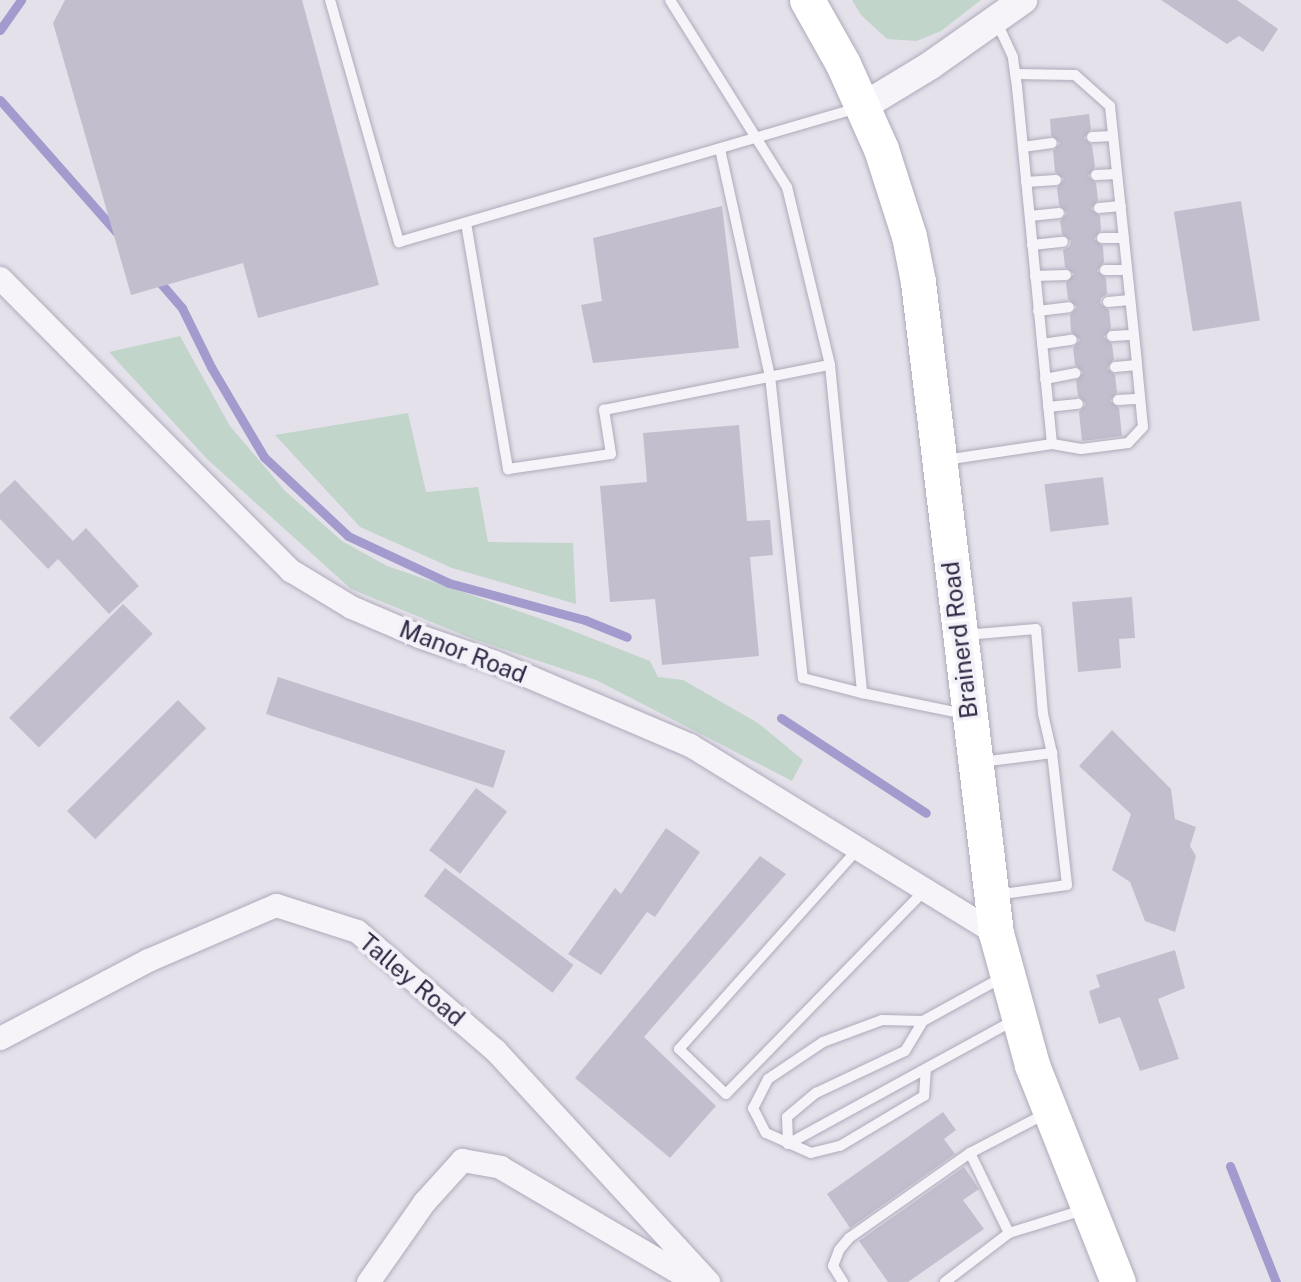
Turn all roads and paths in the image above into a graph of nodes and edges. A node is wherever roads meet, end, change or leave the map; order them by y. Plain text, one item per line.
1 (330, 0) edge
2 (670, 0) edge
3 (807, 0) edge
4 (1023, 0) edge
5 (995, 19) junction
6 (1015, 74) junction
7 (862, 107) junction
8 (1114, 136) junction
9 (1092, 137) dead end
10 (756, 138) junction
11 (1052, 143) dead end
12 (1023, 147) junction
13 (720, 149) junction
14 (1117, 174) junction
15 (1096, 175) dead end
16 (1056, 180) dead end
17 (1026, 182) junction
18 (1121, 206) junction
19 (1099, 208) dead end
20 (1059, 213) dead end
21 (1030, 216) junction
22 (466, 223) junction
23 (1124, 238) junction
24 (1102, 239) dead end
25 (1063, 242) dead end
26 (1032, 245) junction
27 (1105, 270) dead end
28 (1127, 270) junction
29 (1066, 275) dead end
30 (1035, 276) junction
31 (0, 278) edge
32 (1130, 300) junction
33 (1108, 302) dead end
34 (1069, 307) dead end
35 (1038, 311) junction
36 (1134, 335) junction
37 (1112, 336) dead end
38 (1072, 340) dead end
39 (1042, 344) junction
40 (830, 365) junction
41 (1137, 365) junction
42 (1115, 367) dead end
43 (1075, 373) dead end
44 (770, 376) junction
45 (1045, 379) junction
46 (1140, 399) junction
47 (1118, 400) dead end
48 (1078, 404) dead end
49 (1048, 407) junction
50 (1052, 444) junction
51 (937, 461) junction
52 (960, 635) junction
53 (862, 693) junction
54 (969, 715) junction
55 (1052, 753) junction
56 (975, 763) junction
57 (857, 850) junction
58 (925, 890) junction
59 (990, 896) junction
60 (996, 933) junction
61 (1005, 975) junction
62 (1017, 1018) junction
63 (923, 1021) junction
64 (0, 1038) edge
65 (926, 1069) junction
66 (1050, 1111) junction
67 (788, 1144) junction
68 (970, 1153) junction
69 (1088, 1208) junction
70 (1009, 1233) junction
71 (368, 1282) edge
72 (695, 1282) edge
73 (708, 1282) edge
74 (843, 1282) edge
75 (945, 1282) edge
76 (1118, 1282) edge

1 - 22 lane
2 - 10 lane
3 - 7 main road, Brainerd Road
4 - 5 street
5 - 6 lane
5 - 7 street
6 - 8 lane
6 - 12 lane
7 - 10 lane
7 - 51 main road, Brainerd Road
8 - 9 lane
8 - 14 lane
10 - 13 lane
10 - 40 lane
11 - 12 lane
12 - 17 lane
13 - 22 lane
13 - 44 lane
14 - 15 lane
14 - 18 lane
16 - 17 lane
17 - 21 lane
18 - 19 lane
18 - 23 lane
20 - 21 lane
21 - 26 lane
22 - 44 lane
23 - 24 lane
23 - 28 lane
25 - 26 lane
26 - 30 lane
27 - 28 lane
28 - 32 lane
29 - 30 lane
30 - 35 lane
31 - 57 street, Manor Road
32 - 33 lane
32 - 36 lane
34 - 35 lane
35 - 39 lane
36 - 37 lane
36 - 41 lane
38 - 39 lane
39 - 45 lane
40 - 44 lane
40 - 53 lane
41 - 42 lane
41 - 46 lane
43 - 45 lane
44 - 53 lane
45 - 49 lane
46 - 47 lane
46 - 50 lane
48 - 49 lane
49 - 50 lane
50 - 51 lane
51 - 52 main road, Brainerd Road
52 - 54 main road, Brainerd Road
52 - 55 lane
53 - 54 lane
54 - 56 main road, Brainerd Road
55 - 56 lane
55 - 59 lane
56 - 59 main road, Brainerd Road
57 - 58 street, Manor Road
57 - 58 lane
58 - 60 street, Manor Road
59 - 60 main road, Brainerd Road
60 - 61 main road, Brainerd Road
61 - 62 main road, Brainerd Road
61 - 63 lane
62 - 65 lane
62 - 66 main road, Brainerd Road
63 - 67 lane
63 - 67 lane
64 - 73 street, Talley Road
65 - 67 lane
65 - 67 lane
66 - 68 lane
66 - 69 main road, Brainerd Road
68 - 70 lane
68 - 74 lane
69 - 70 lane
69 - 76 main road, Brainerd Road
70 - 75 lane
71 - 72 street

